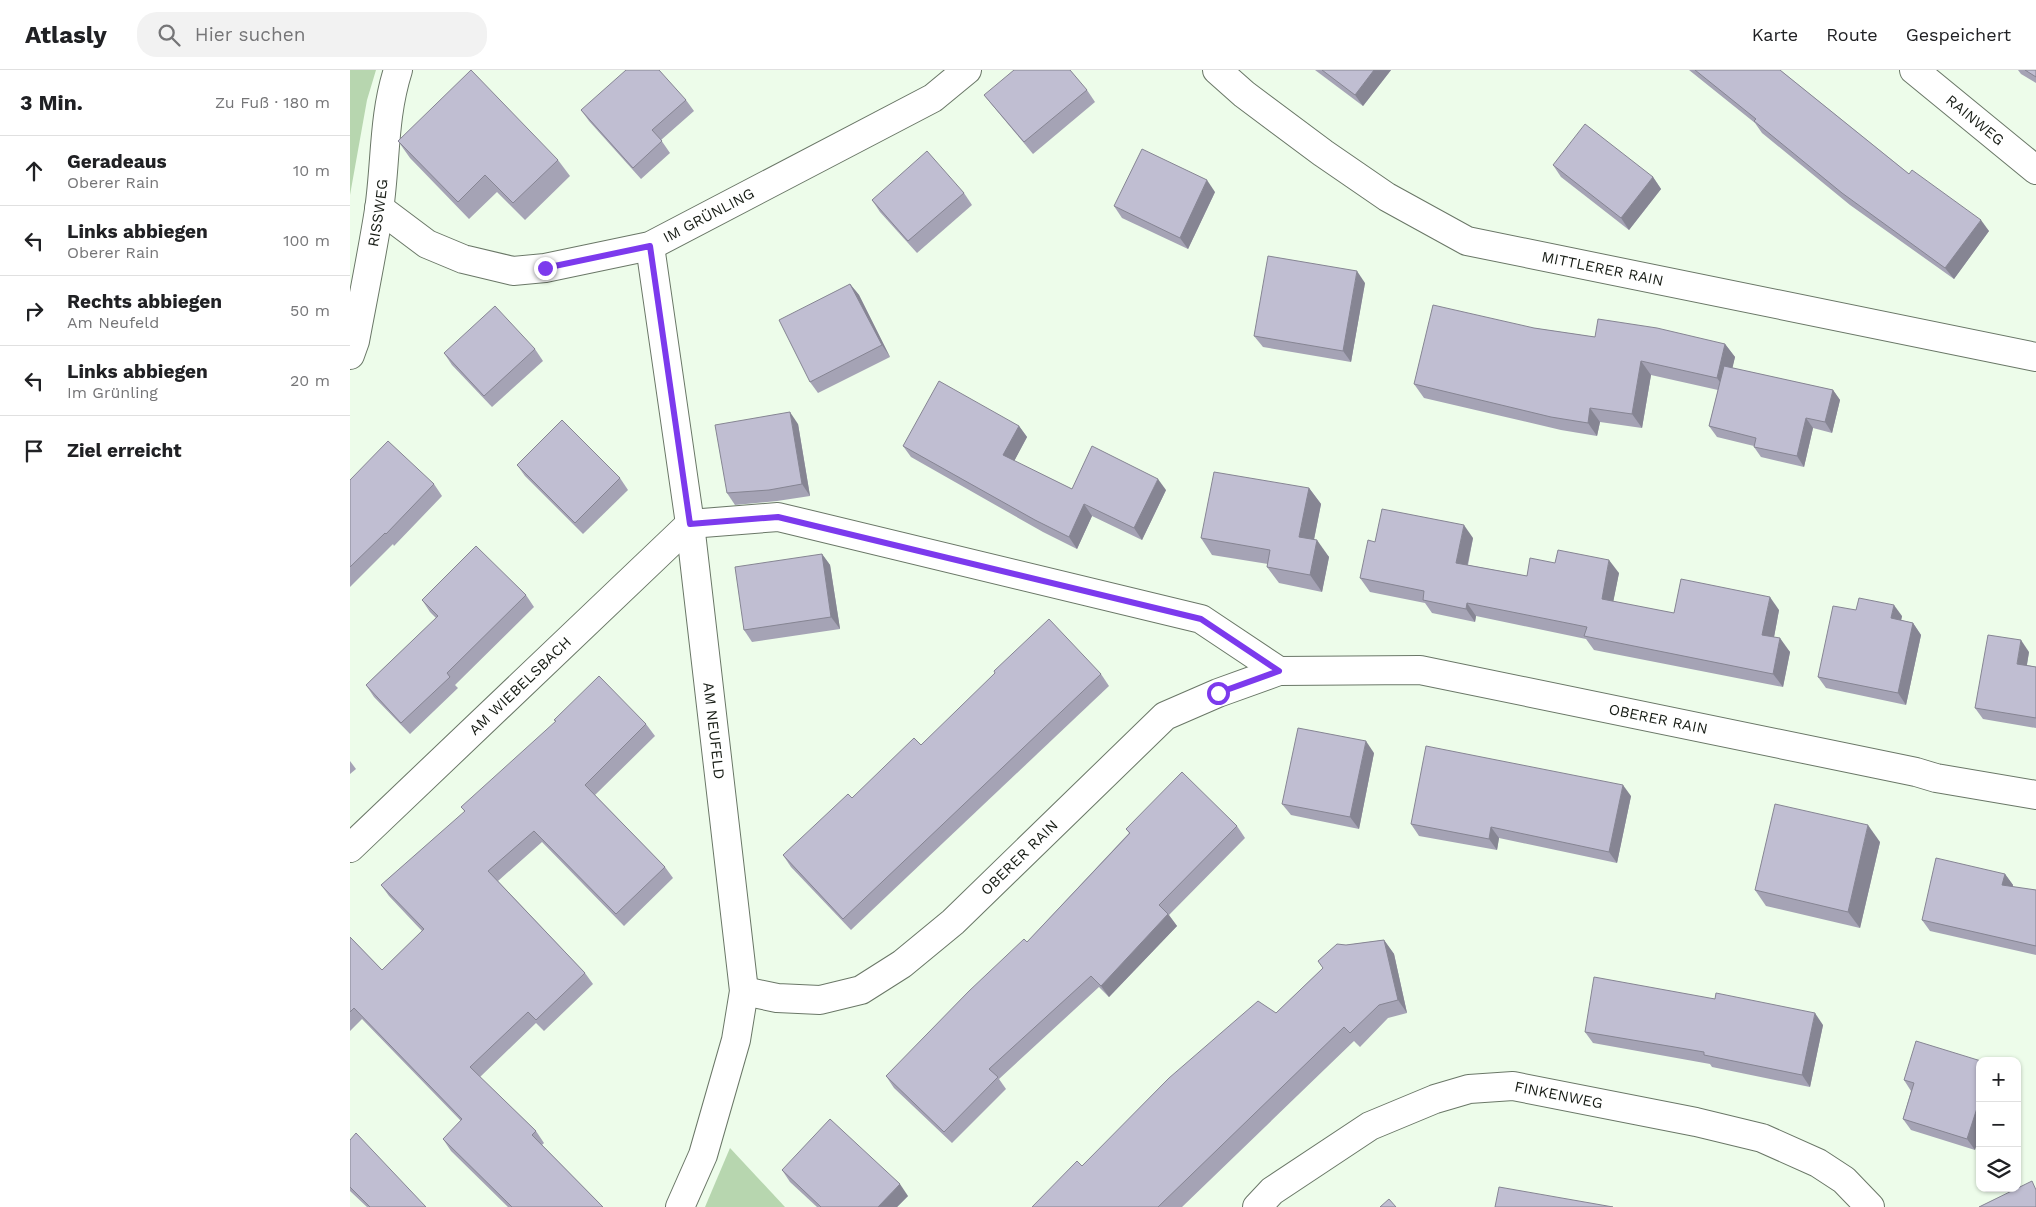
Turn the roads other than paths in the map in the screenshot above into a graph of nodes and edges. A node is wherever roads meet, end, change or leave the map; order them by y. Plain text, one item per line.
1 (398, 70) edge
2 (967, 70) edge
3 (1217, 70) edge
4 (1914, 70) edge
5 (2036, 170) edge
6 (379, 208) junction
7 (650, 246) junction
8 (350, 355) edge
9 (2036, 357) edge
10 (690, 524) junction
11 (1279, 671) junction
12 (2036, 796) edge
13 (350, 848) edge
14 (744, 991) junction
15 (680, 1207) edge
16 (1257, 1207) edge
17 (1870, 1207) edge

1 - 6 street, RISSWEG
2 - 7 street, IM GRÜNLING
3 - 9 street, MITTLERER RAIN
4 - 5 street, RAINWEG
6 - 7 street, IM GRÜNLING
6 - 8 street, RISSWEG
7 - 10 street, AM NEUFELD
10 - 11 street
10 - 13 street, AM WIEBELSBACH
10 - 14 street, AM NEUFELD
11 - 12 street, OBERER RAIN
11 - 14 street, OBERER RAIN
14 - 15 street, AM NEUFELD
16 - 17 street, FINKENWEG

